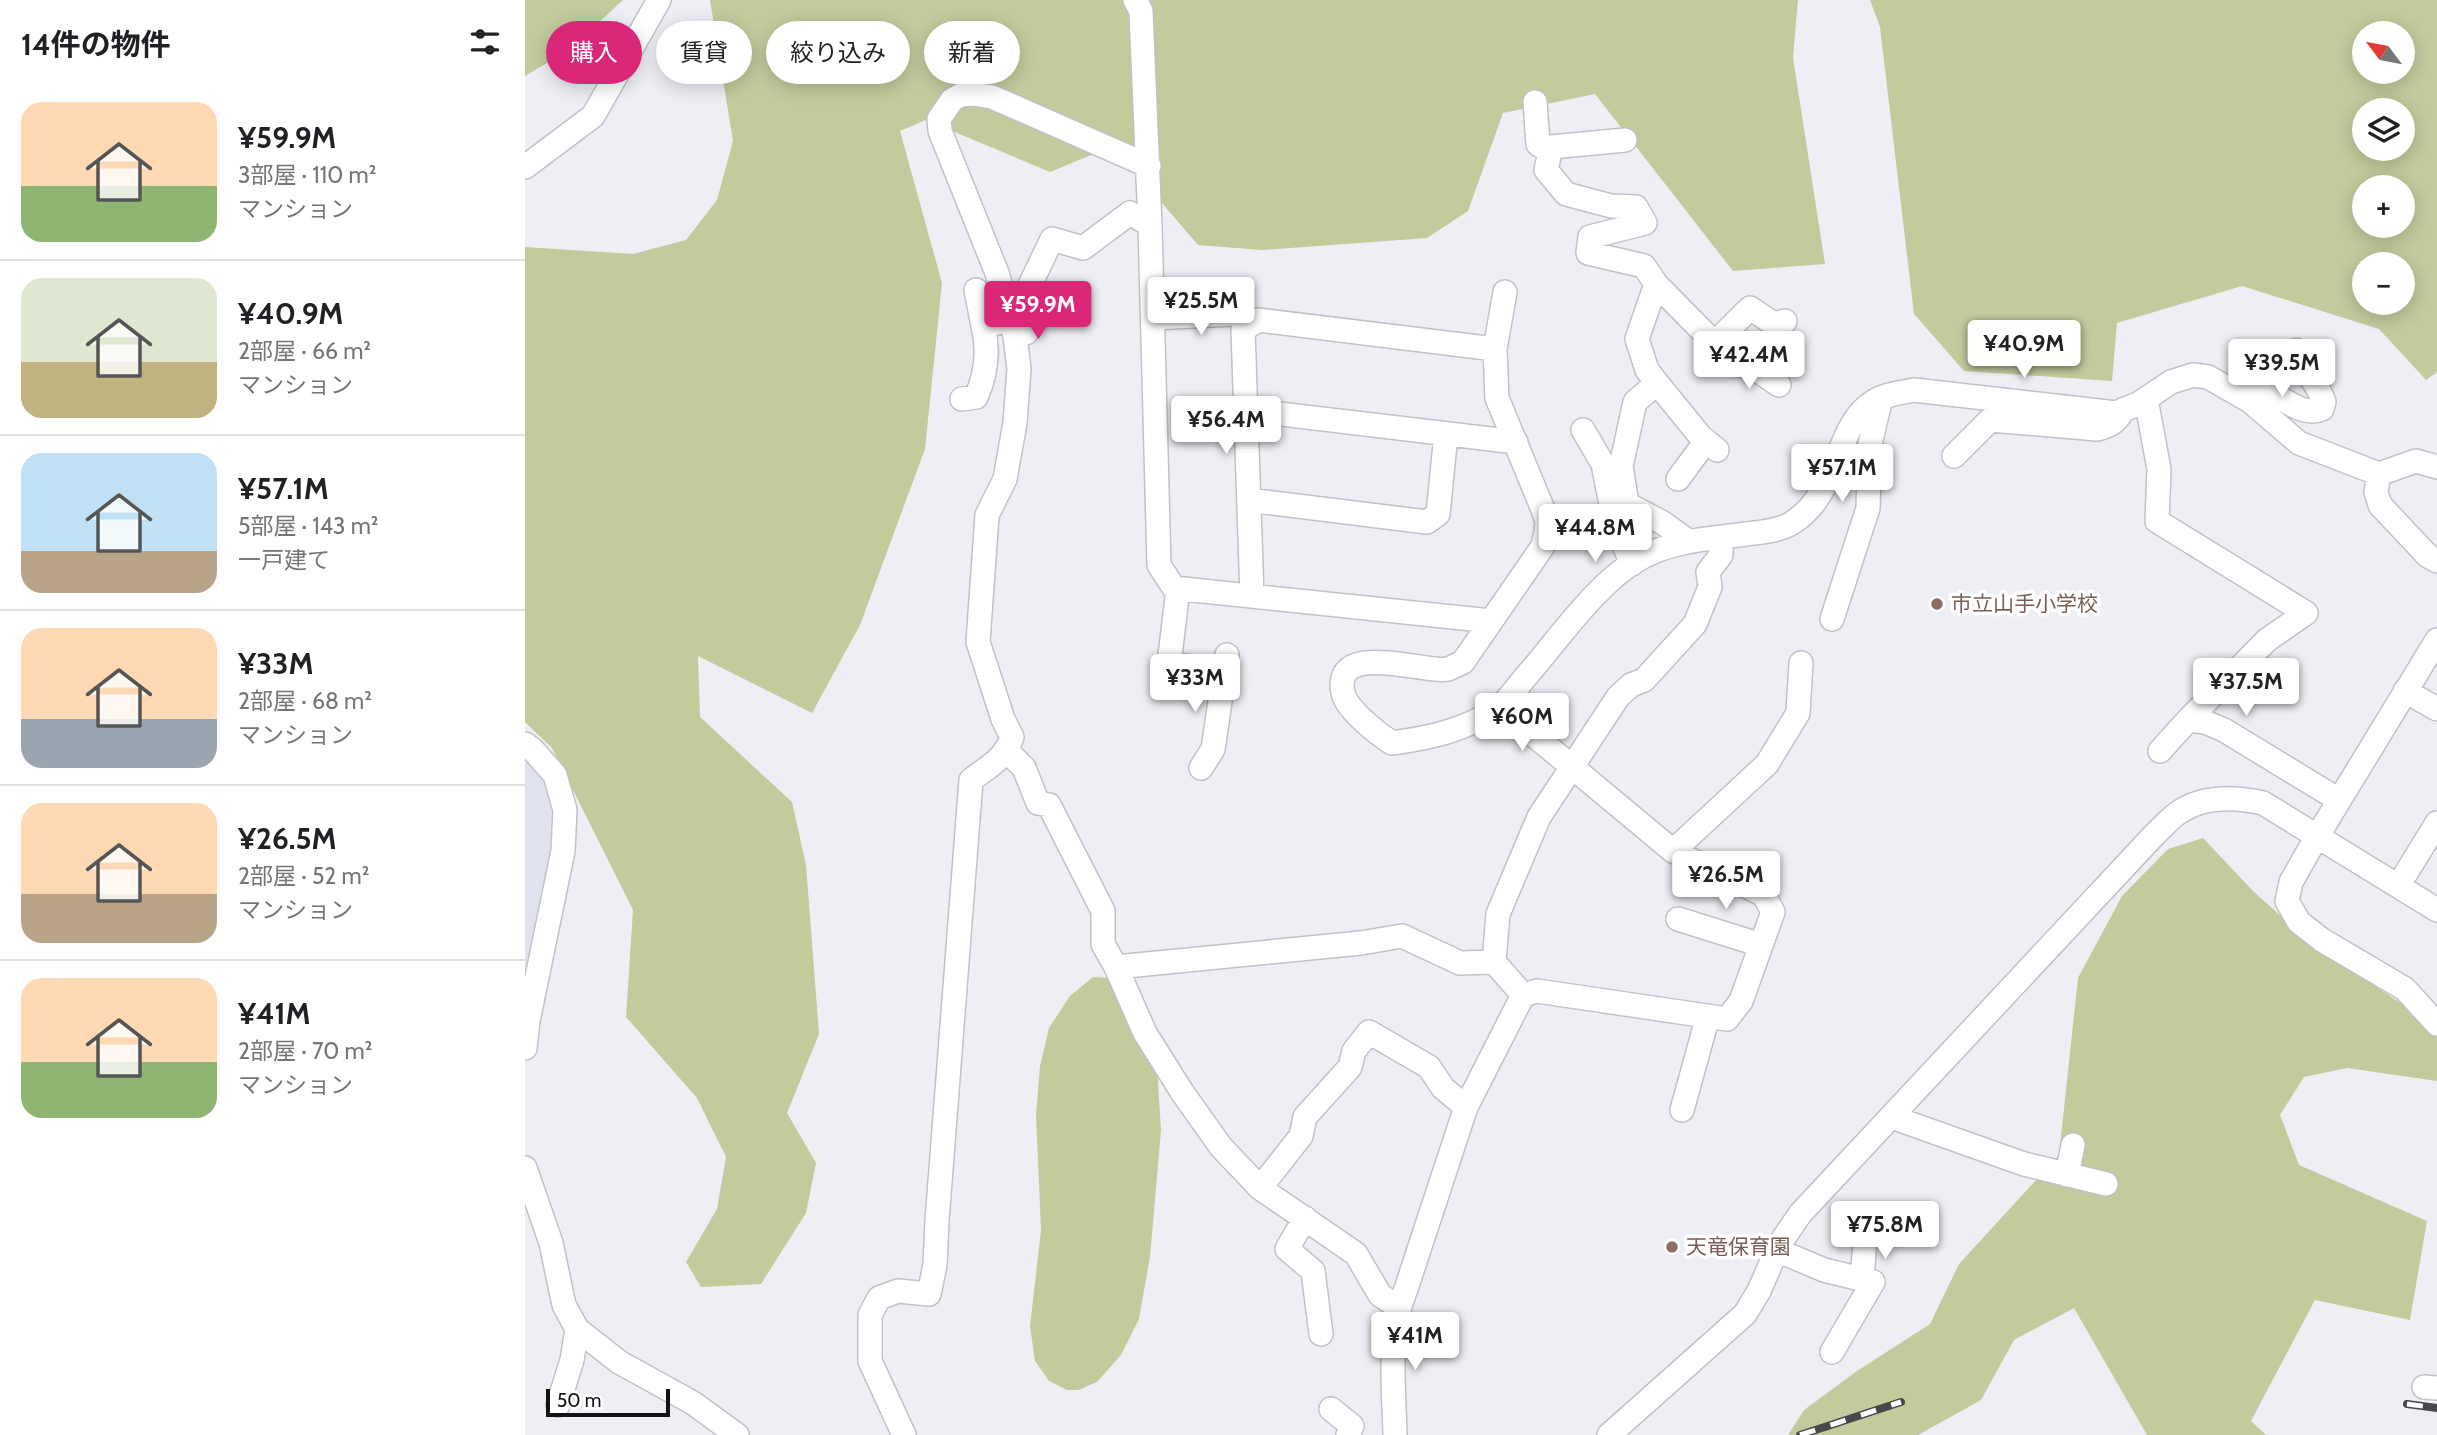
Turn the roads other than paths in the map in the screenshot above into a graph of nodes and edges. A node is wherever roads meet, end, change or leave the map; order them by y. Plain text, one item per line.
1 (660, 0) edge
2 (1135, 0) edge
3 (1535, 102) dead end
4 (1625, 140) dead end
5 (1549, 152) junction
6 (1149, 166) junction
7 (525, 167) edge
8 (1150, 225) junction
9 (1656, 284) junction
10 (976, 290) dead end
11 (1505, 292) dead end
12 (1153, 318) junction
13 (1785, 321) dead end
14 (1254, 323) junction
15 (983, 326) junction
16 (1013, 328) junction
17 (1714, 343) junction
18 (1495, 349) junction
19 (2297, 350) dead end
20 (1657, 383) junction
21 (1779, 385) dead end
22 (1881, 397) junction
23 (2244, 397) junction
24 (963, 399) dead end
25 (2146, 399) junction
26 (2124, 409) junction
27 (1247, 410) junction
28 (1583, 430) dead end
29 (1446, 433) junction
30 (1515, 442) junction
31 (1954, 456) dead end
32 (2437, 467) edge
33 (2379, 474) junction
34 (1678, 479) dead end
35 (1249, 500) junction
36 (1721, 537) junction
37 (1688, 541) junction
38 (2437, 561) edge
39 (1632, 564) junction
40 (1178, 589) junction
41 (1252, 596) junction
42 (1832, 618) dead end
43 (1491, 621) junction
44 (2437, 640) edge
45 (1801, 663) dead end
46 (2405, 691) junction
47 (1500, 707) junction
48 (2437, 709) edge
49 (2188, 720) junction
50 (525, 744) edge
51 (1007, 751) junction
52 (2161, 751) dead end
53 (1571, 766) junction
54 (1201, 768) dead end
55 (2339, 800) junction
56 (2437, 823) edge
57 (2317, 837) junction
58 (1672, 851) junction
59 (2398, 887) junction
60 (2437, 910) edge
61 (1678, 919) dead end
62 (1761, 945) junction
63 (1494, 962) junction
64 (1116, 967) junction
65 (1523, 995) junction
66 (1708, 1016) junction
67 (2437, 1024) edge
68 (525, 1048) edge
69 (1465, 1107) junction
70 (1682, 1110) dead end
71 (1893, 1115) junction
72 (2073, 1145) dead end
73 (525, 1168) edge
74 (2067, 1175) junction
75 (2106, 1184) dead end
76 (1260, 1188) junction
77 (1305, 1218) junction
78 (1884, 1223) dead end
79 (1777, 1250) junction
80 (1862, 1279) junction
81 (1398, 1307) junction
82 (577, 1329) junction
83 (1321, 1334) dead end
84 (1832, 1352) dead end
85 (558, 1405) dead end
86 (1331, 1409) dead end
87 (737, 1435) edge
88 (904, 1435) edge
89 (1347, 1435) edge
90 (1395, 1435) edge
91 (1609, 1435) edge

1 - 7 street
2 - 6 street
3 - 5 street
4 - 5 street
5 - 9 street
6 - 8 street
6 - 16 street
8 - 12 street
8 - 16 street
9 - 17 street
9 - 20 street
10 - 15 street
11 - 18 street
12 - 14 street
12 - 40 street
13 - 17 street
14 - 18 street
14 - 27 street
15 - 16 street
15 - 24 street
16 - 51 street
17 - 21 street
18 - 30 street
19 - 23 street
20 - 34 street
20 - 37 street
22 - 26 street
22 - 36 street
22 - 42 street
23 - 25 street
23 - 33 street
25 - 26 street
25 - 49 street
26 - 31 street
27 - 29 street
27 - 35 street
28 - 39 street
29 - 30 street
29 - 35 street
30 - 43 street
32 - 33 street
33 - 38 street
35 - 41 street
36 - 37 street
36 - 53 street
37 - 39 street
39 - 47 street
40 - 41 street
40 - 54 street
41 - 43 street
43 - 47 street
44 - 46 street
45 - 58 street
46 - 48 street
46 - 55 street
47 - 53 street
49 - 52 street
49 - 55 street
50 - 68 street
51 - 64 street
51 - 88 street
53 - 58 street
53 - 63 street
55 - 57 street
56 - 59 street
57 - 59 street
57 - 67 street
57 - 71 street
58 - 62 street
59 - 60 street
61 - 62 street
62 - 66 street
63 - 64 street
63 - 65 street
64 - 76 street
65 - 66 street
65 - 69 street
66 - 70 street
69 - 76 street
69 - 81 street
71 - 74 street
71 - 79 street
72 - 74 street
73 - 82 street
74 - 75 street
76 - 77 street
77 - 81 street
77 - 83 street
78 - 80 street
79 - 80 street
79 - 91 street
80 - 84 street
81 - 90 street
82 - 85 street
82 - 87 street
86 - 89 street

